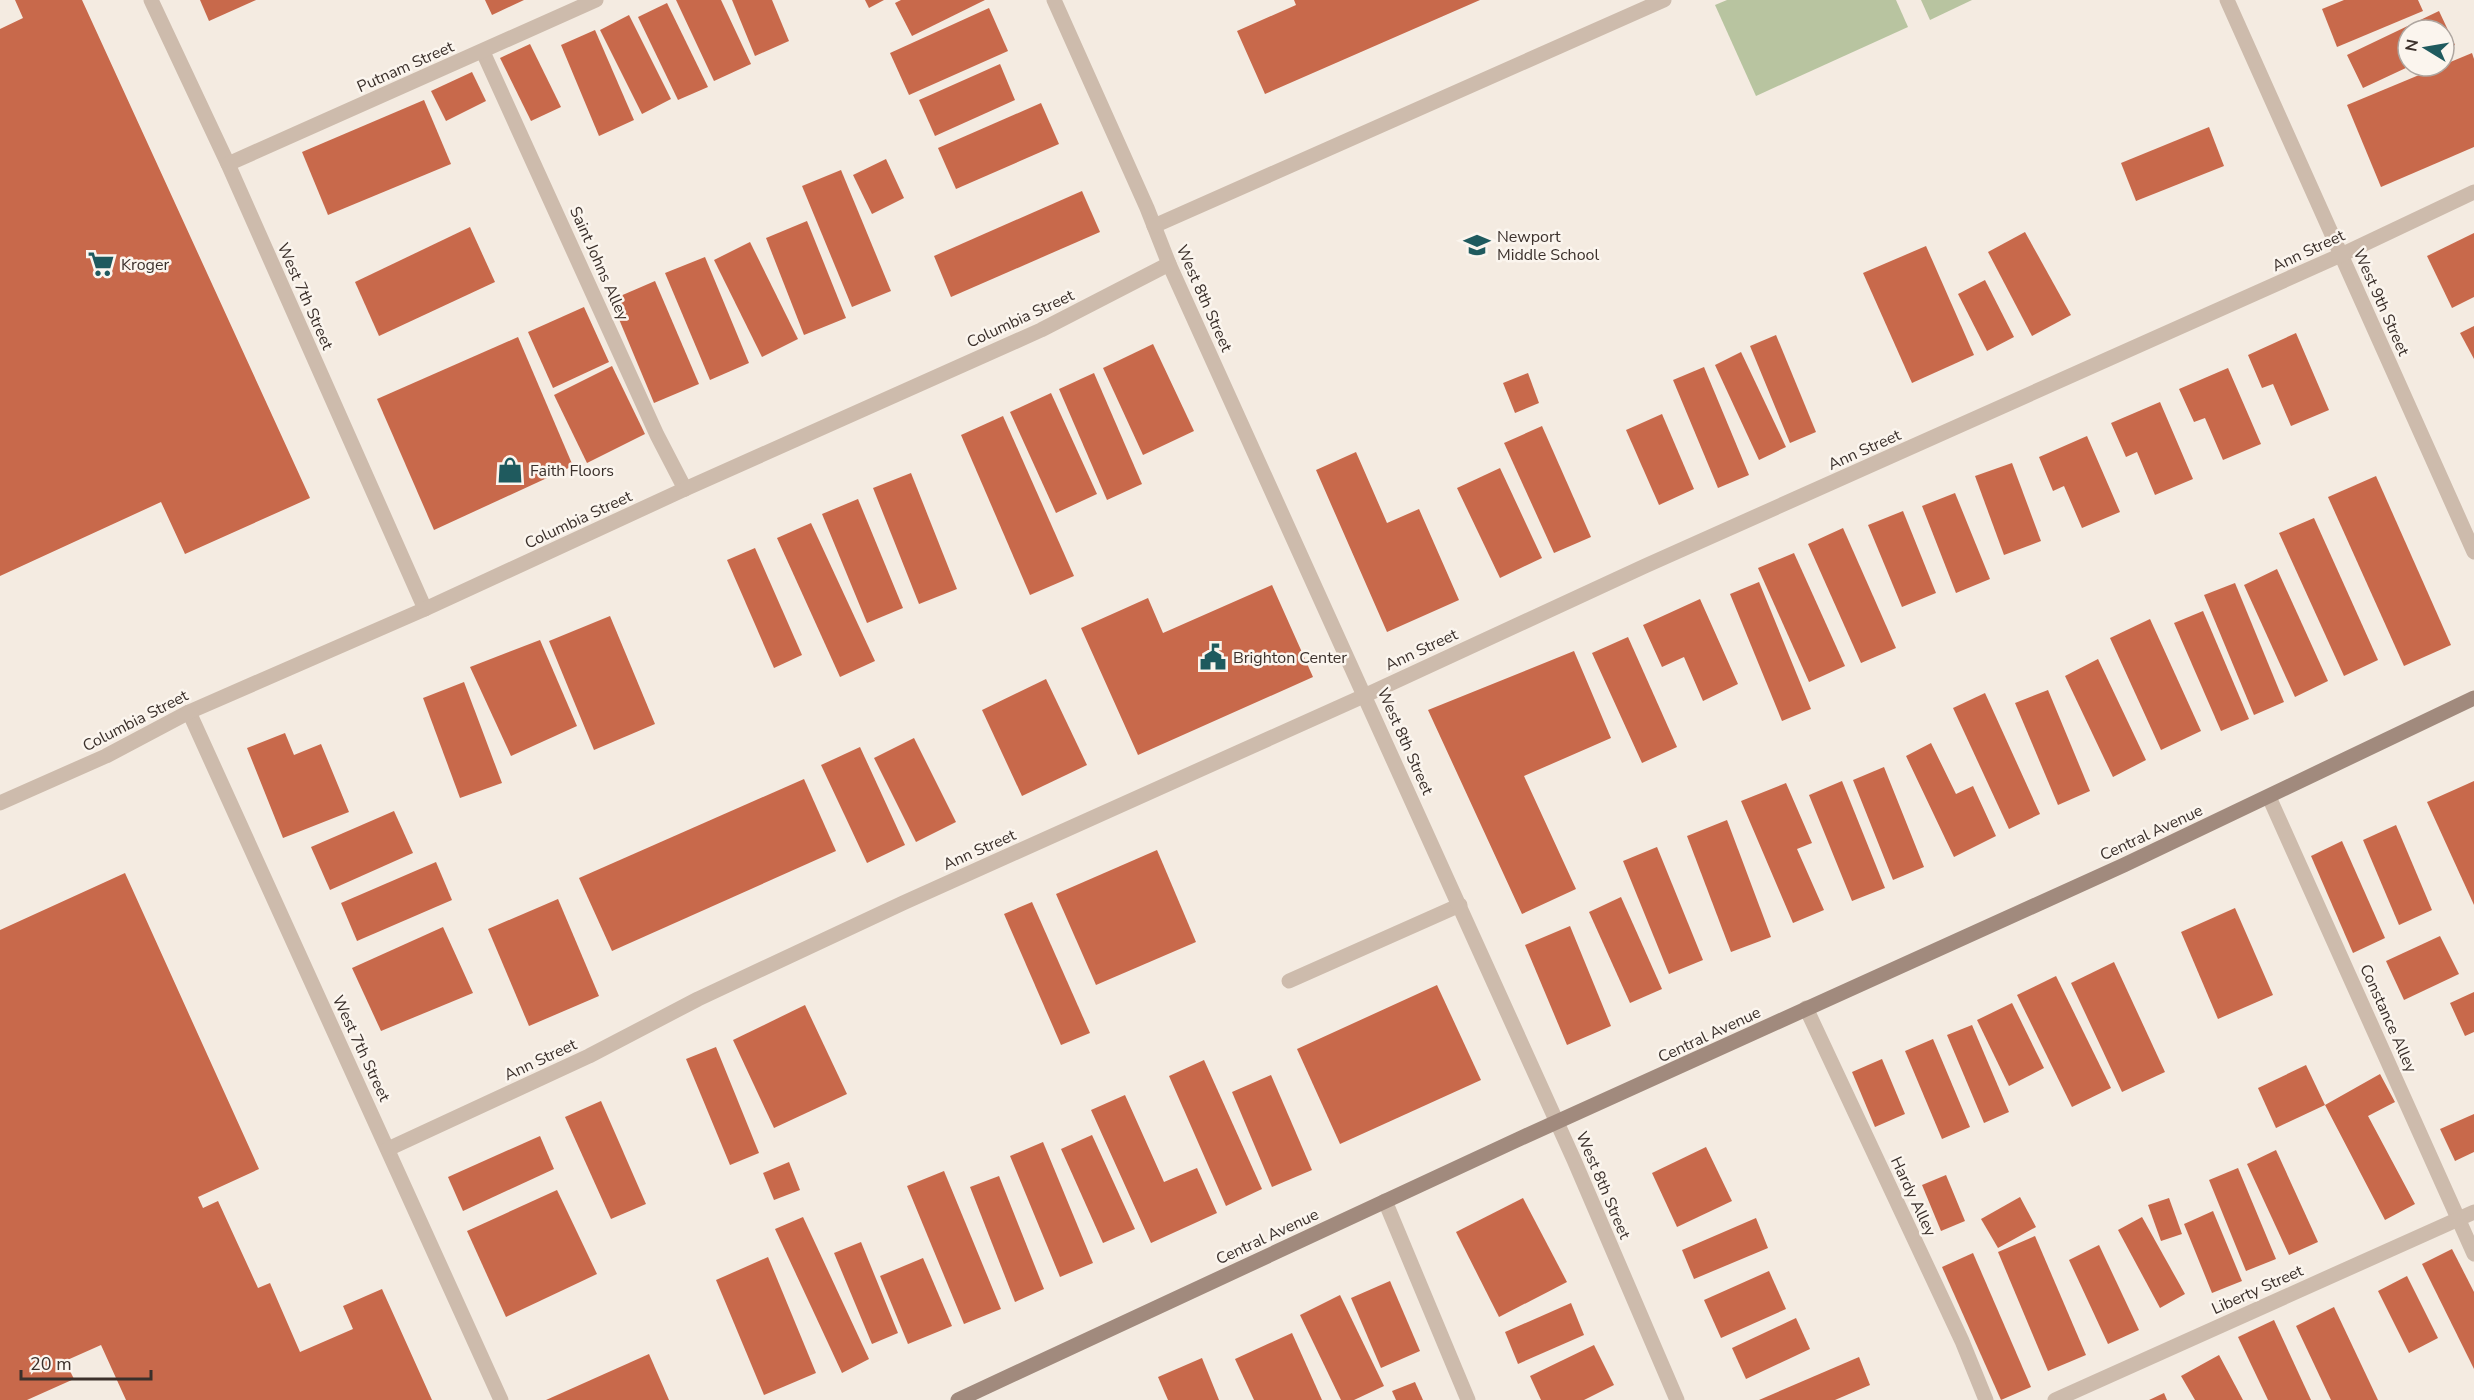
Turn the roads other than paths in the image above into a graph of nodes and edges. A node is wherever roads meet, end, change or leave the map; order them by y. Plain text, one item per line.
1 (151, 0) edge
2 (596, 0) edge
3 (1054, 0) edge
4 (1664, 0) edge
5 (2227, 0) edge
6 (483, 52) junction
7 (228, 164) junction
8 (2474, 192) edge
9 (1154, 226) junction
10 (2341, 255) junction
11 (1169, 264) junction
12 (685, 489) junction
13 (2474, 552) edge
14 (425, 609) junction
15 (1366, 695) junction
16 (2474, 698) edge
17 (189, 712) junction
18 (2270, 797) junction
19 (0, 802) edge
20 (1460, 905) junction
21 (1289, 981) dead end
22 (1806, 1008) junction
23 (1557, 1122) junction
24 (388, 1149) junction
25 (1385, 1201) junction
26 (2474, 1212) edge
27 (2459, 1219) junction
28 (2474, 1254) edge
29 (501, 1400) edge
30 (958, 1400) edge
31 (1468, 1400) edge
32 (1677, 1400) edge
33 (1986, 1400) edge
34 (2055, 1400) edge

1 - 7 street, West 7th Street
2 - 6 street, Putnam Street
3 - 9 street, West 8th Street
4 - 9 street
5 - 10 street, West 9th Street
6 - 7 street, Putnam Street
6 - 12 street, Saint Johns Alley
7 - 14 street, West 7th Street
8 - 10 street, Ann Street
9 - 11 street, West 8th Street
10 - 13 street, West 9th Street
10 - 15 street, Ann Street
11 - 12 street, Columbia Street
11 - 15 street, West 8th Street
12 - 14 street, Columbia Street
14 - 17 street, Columbia Street
15 - 20 street, West 8th Street
15 - 24 street, Ann Street
16 - 18 street, Central Avenue
17 - 19 street, Columbia Street
17 - 24 street, West 7th Street
18 - 22 street, Central Avenue
18 - 27 street, Constance Alley
20 - 21 street
20 - 23 street, West 8th Street
22 - 23 street, Central Avenue
22 - 33 street, Hardy Alley
23 - 25 street, Central Avenue
23 - 32 street, West 8th Street
24 - 29 street, West 7th Street
25 - 30 street, Central Avenue
25 - 31 street
26 - 27 street, Liberty Street
27 - 28 street, Constance Alley
27 - 34 street, Liberty Street

